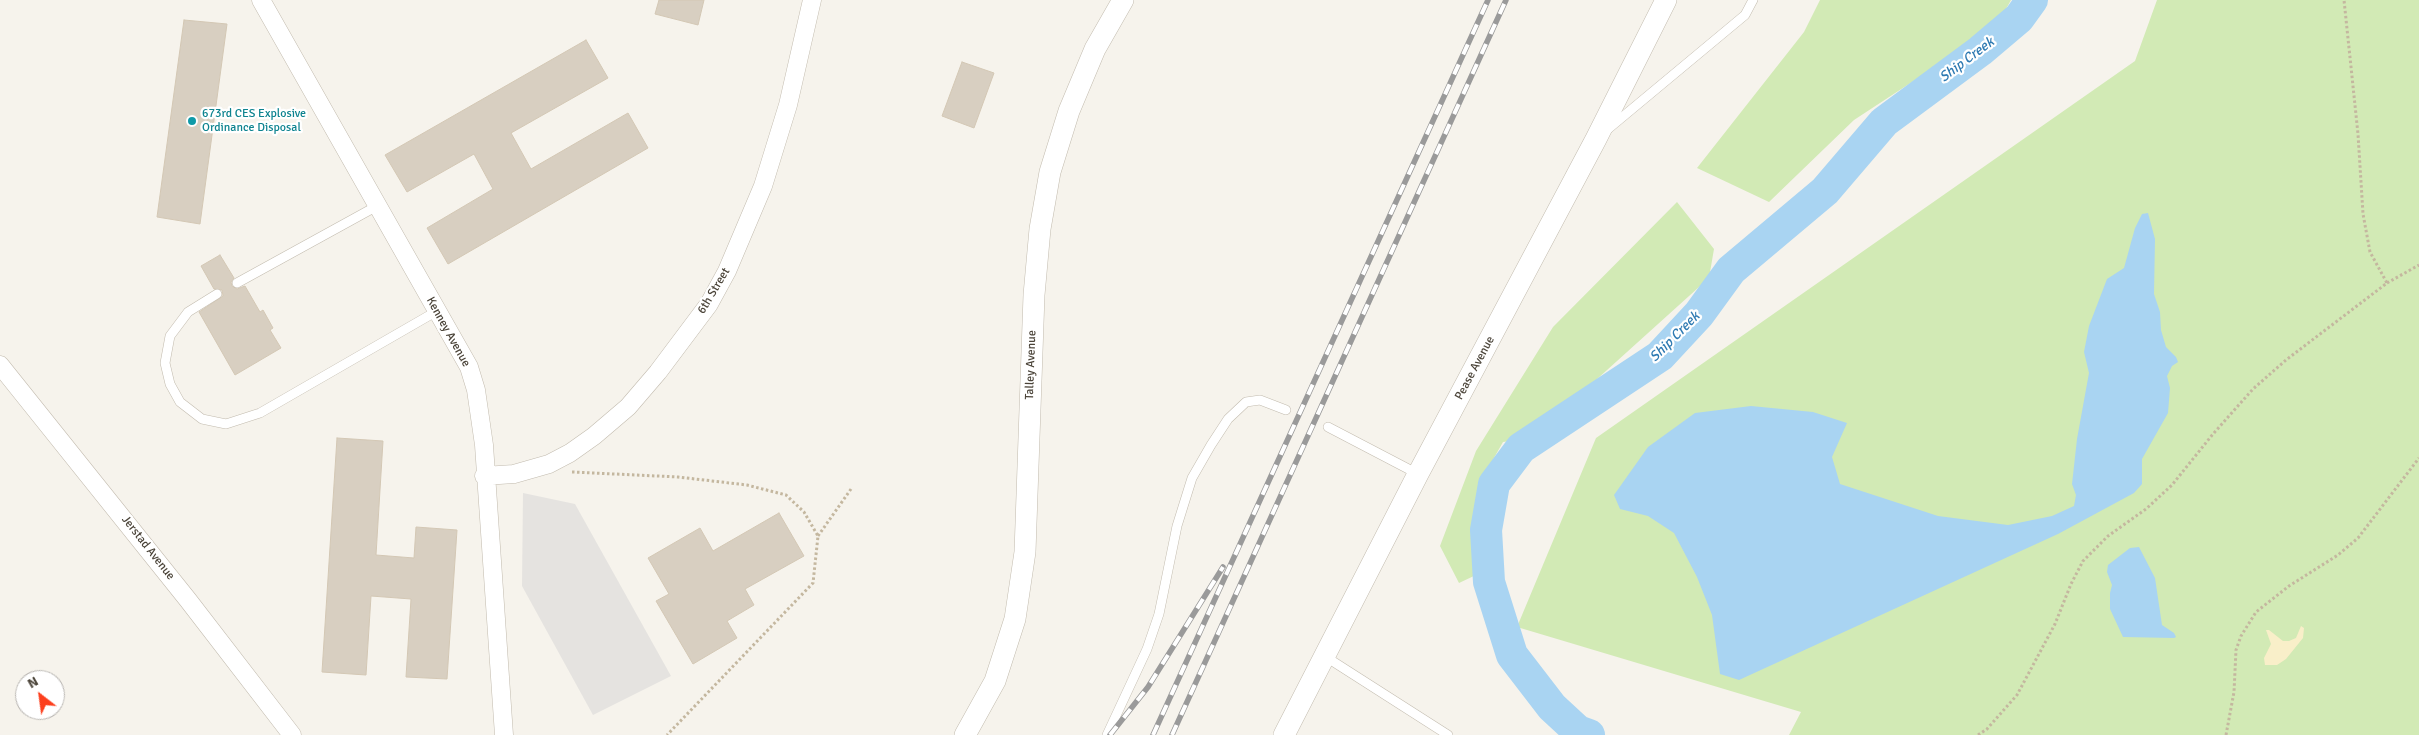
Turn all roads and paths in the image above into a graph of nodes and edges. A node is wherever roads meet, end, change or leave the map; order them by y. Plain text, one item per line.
1 (261, 0) edge
2 (812, 0) edge
3 (1123, 0) edge
4 (1666, 0) edge
5 (1753, 0) edge
6 (2344, 0) edge
7 (1596, 139) junction
8 (377, 206) junction
9 (2419, 265) edge
10 (237, 283) dead end
11 (2386, 283) junction
12 (217, 294) dead end
13 (437, 311) junction
14 (0, 365) edge
15 (1286, 410) dead end
16 (1328, 427) dead end
17 (2419, 458) edge
18 (549, 464) junction
19 (1418, 474) junction
20 (484, 476) junction
21 (851, 489) dead end
22 (818, 536) junction
23 (1326, 657) junction
24 (292, 735) edge
25 (504, 735) edge
26 (667, 735) edge
27 (965, 735) edge
28 (1108, 735) edge
29 (1284, 735) edge
30 (1448, 735) edge
31 (1978, 735) edge
32 (2226, 735) edge

1 - 8 street, Kenney Avenue
2 - 18 street, 6th Street
3 - 27 street, Talley Avenue
4 - 7 street, Pease Avenue
5 - 7 lane
6 - 11 path
7 - 19 street, Pease Avenue
8 - 10 lane
8 - 13 street, Kenney Avenue
9 - 11 path
11 - 31 path
12 - 13 lane
13 - 20 street, Kenney Avenue
14 - 24 street, Jerstad Avenue
15 - 28 lane
16 - 19 lane
17 - 32 path
18 - 20 street, 6th Street
18 - 22 path
19 - 23 street, Pease Avenue
20 - 25 street, Kenney Avenue
21 - 22 path
22 - 26 path
23 - 29 street, Pease Avenue
23 - 30 lane

